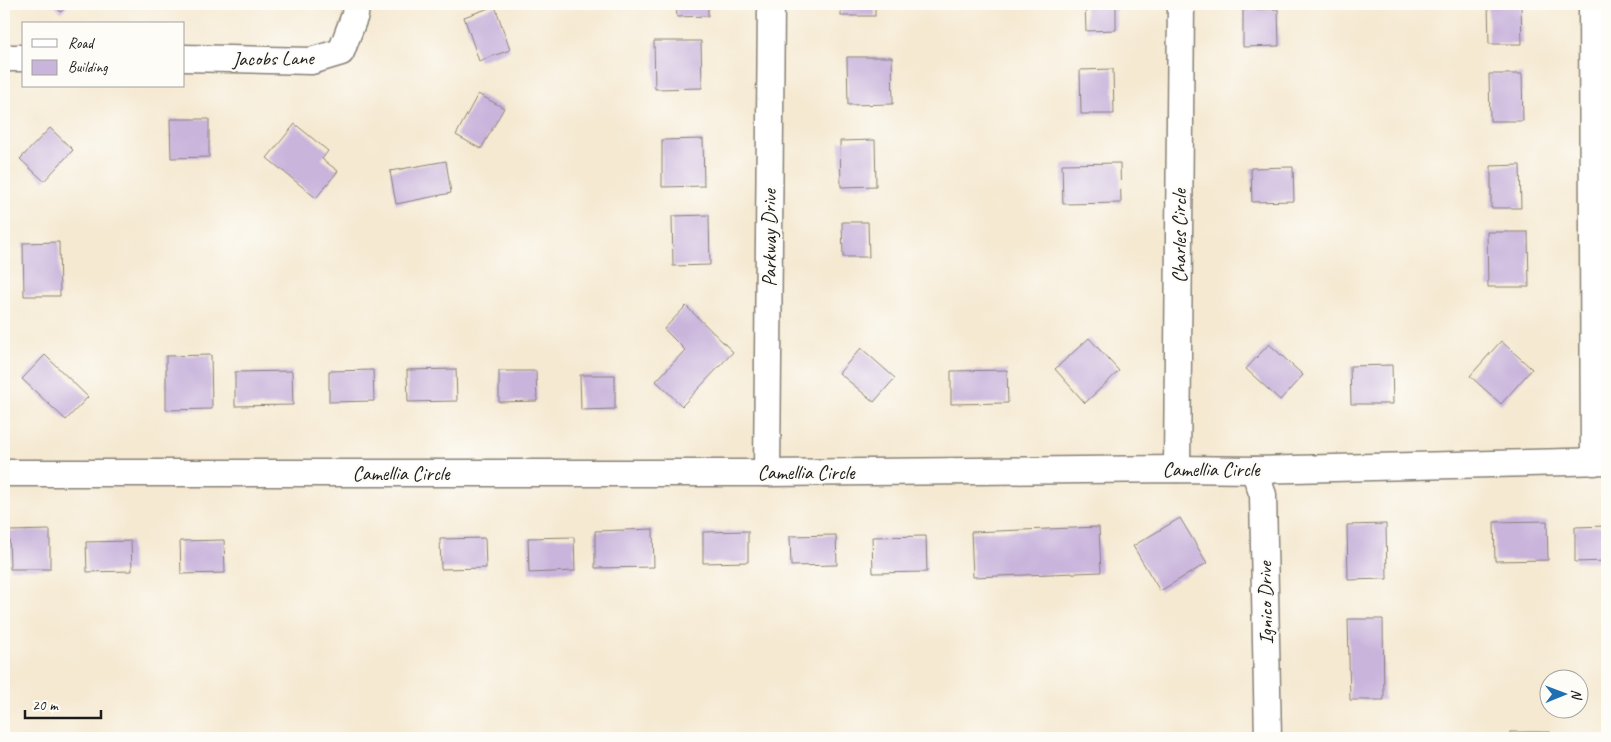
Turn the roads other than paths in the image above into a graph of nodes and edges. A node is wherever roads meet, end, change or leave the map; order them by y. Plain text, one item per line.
1 (356, 4) edge
2 (771, 4) edge
3 (1181, 4) edge
4 (1592, 4) edge
5 (4, 58) edge
6 (22, 58) edge
7 (185, 58) edge
8 (1601, 461) edge
9 (1178, 469) junction
10 (1254, 470) junction
11 (4, 473) edge
12 (767, 473) junction
13 (1268, 738) edge

1 - 7 street, Jacobs Lane
2 - 12 street, Parkway Drive
3 - 9 street, Charles Circle
4 - 8 street
5 - 6 street
8 - 10 street, Camellia Circle
9 - 10 street, Camellia Circle
9 - 12 street, Camellia Circle
10 - 13 street, Ignico Drive
11 - 12 street, Camellia Circle

